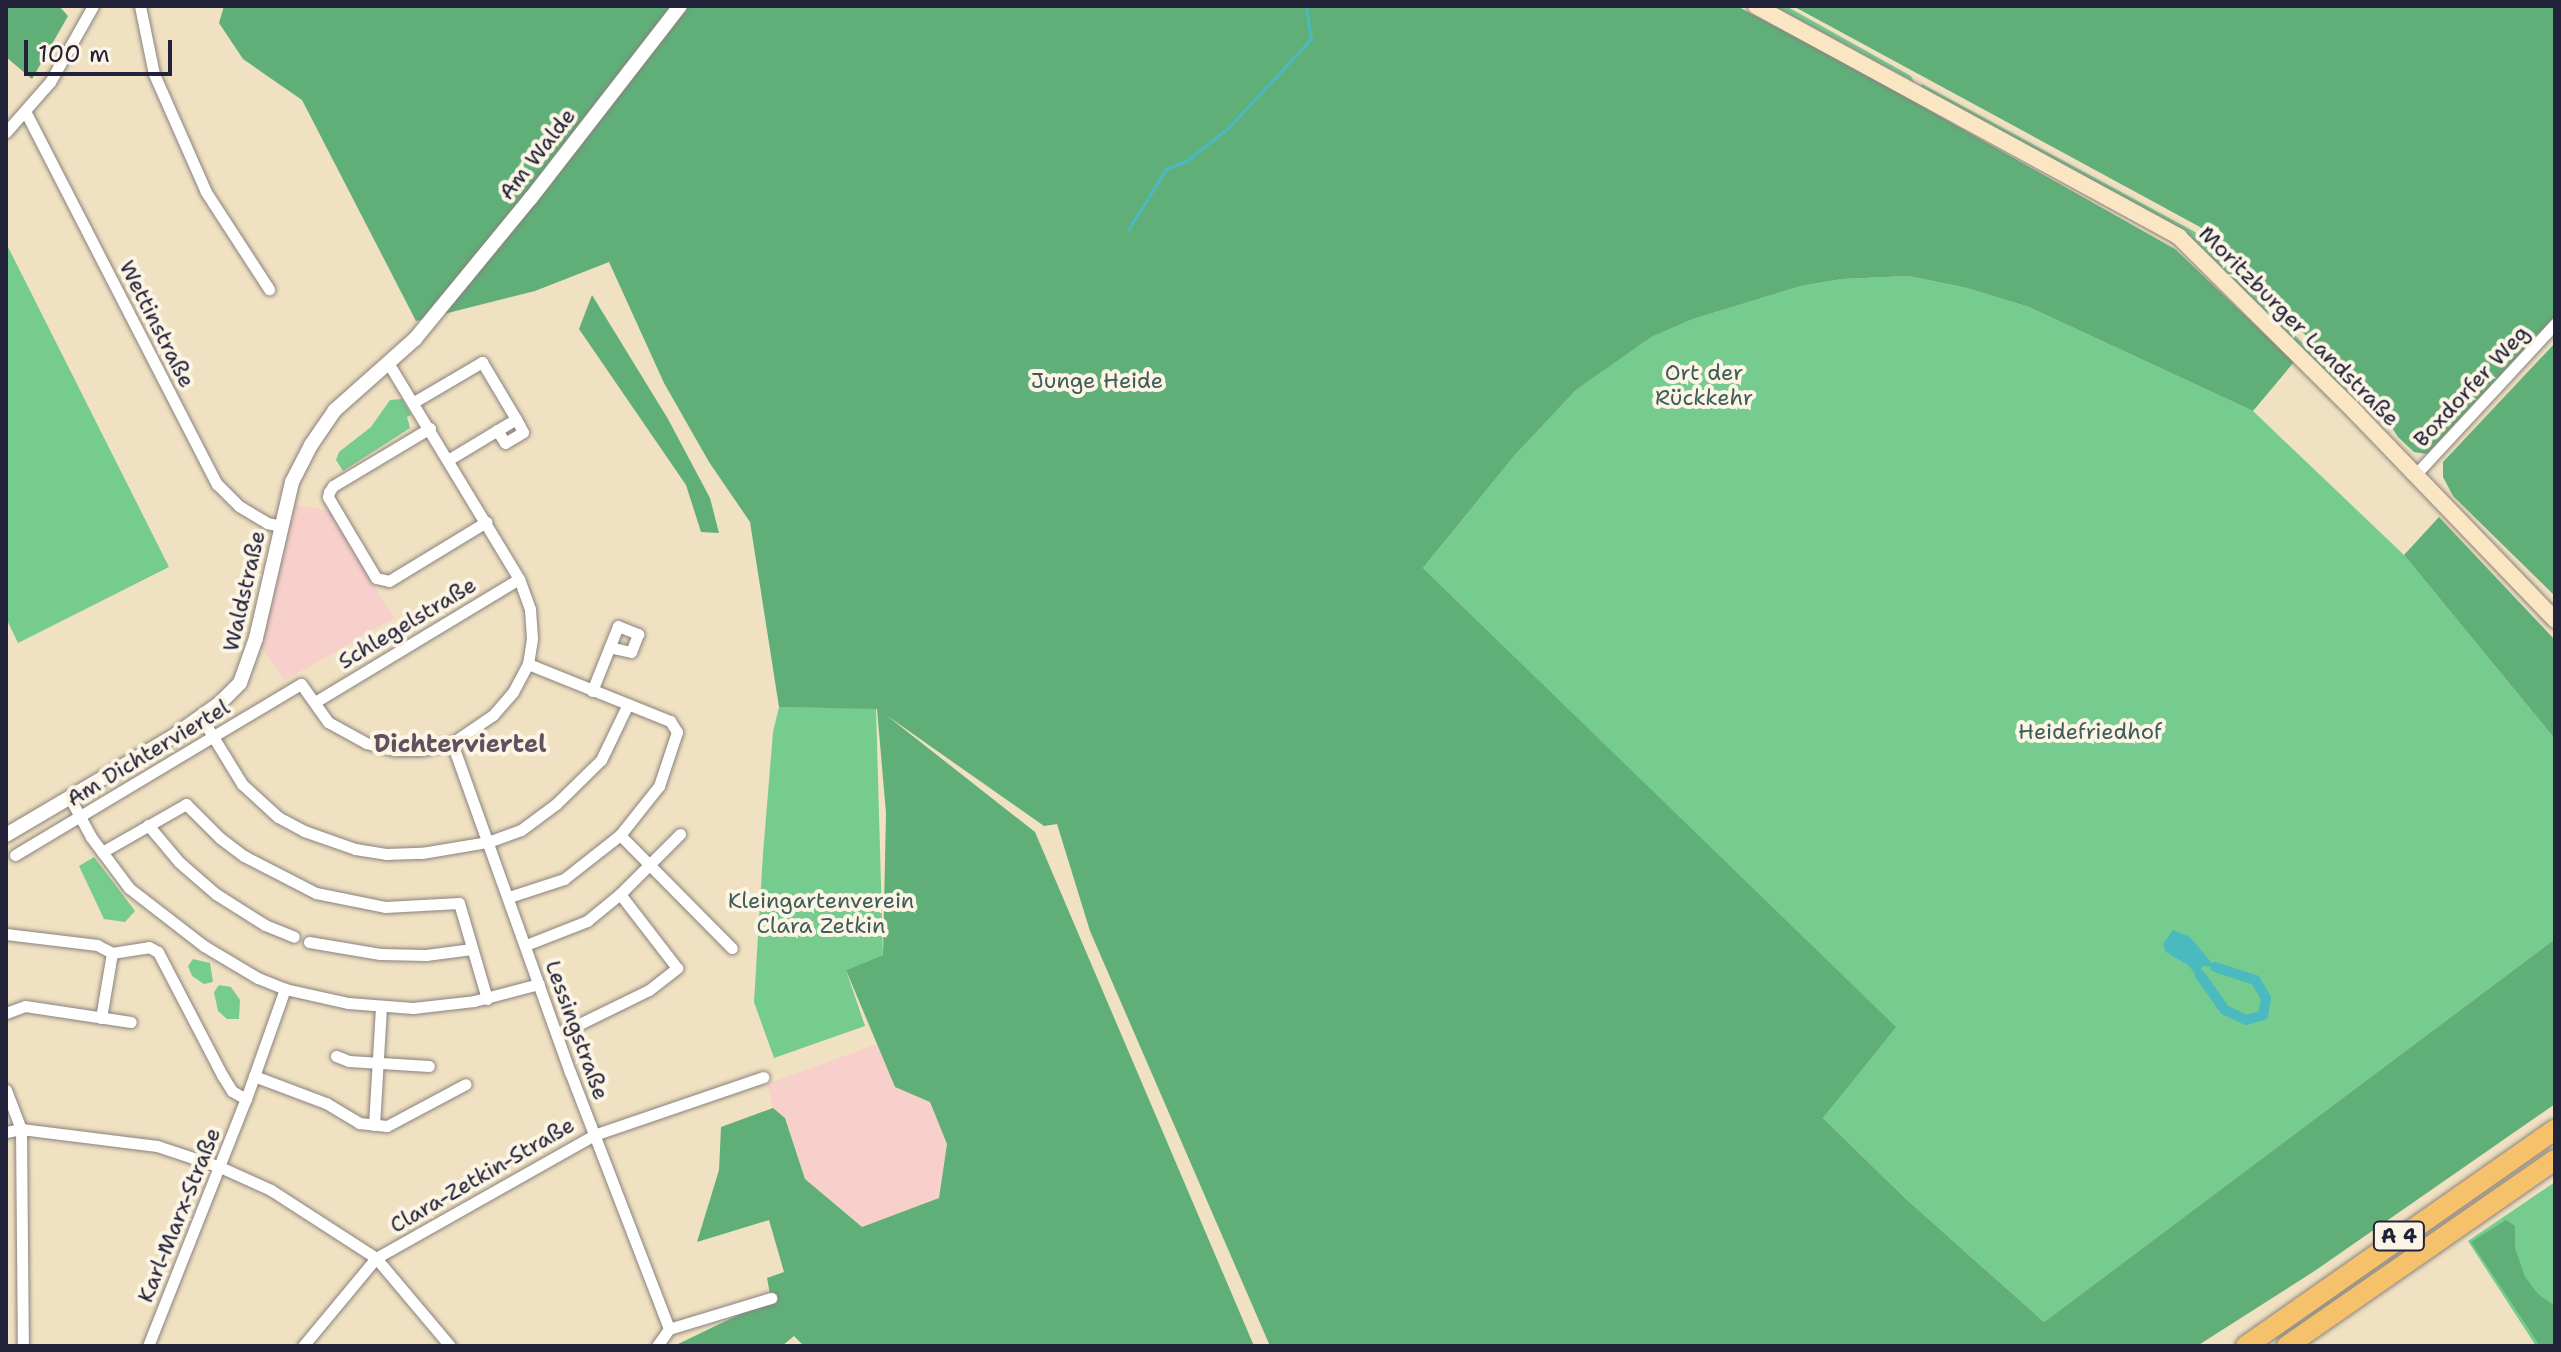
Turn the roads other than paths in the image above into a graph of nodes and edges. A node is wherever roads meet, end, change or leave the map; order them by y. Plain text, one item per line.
1 (93, 6) edge
2 (140, 6) edge
3 (680, 6) edge
4 (1756, 6) edge
5 (26, 113) junction
6 (6, 132) edge
7 (269, 289) dead end
8 (2555, 324) edge
9 (424, 327) joint
10 (388, 363) junction
11 (414, 402) junction
12 (430, 428) junction
13 (448, 460) junction
14 (2416, 474) junction
15 (486, 522) junction
16 (281, 526) junction
17 (519, 579) junction
18 (2555, 620) edge
19 (610, 647) dead end
20 (528, 664) junction
21 (592, 691) junction
22 (315, 702) junction
23 (628, 704) junction
24 (201, 717) junction
25 (214, 738) junction
26 (452, 743) junction
27 (71, 800) junction
28 (80, 817) junction
29 (148, 825) junction
30 (680, 834) dead end
31 (6, 835) edge
32 (620, 835) junction
33 (488, 842) junction
34 (102, 852) junction
35 (15, 855) dead end
36 (650, 866) junction
37 (620, 894) junction
38 (509, 897) junction
39 (6, 934) edge
40 (294, 937) dead end
41 (309, 942) dead end
42 (526, 945) junction
43 (732, 948) dead end
44 (472, 949) junction
45 (112, 953) junction
46 (539, 984) junction
47 (285, 989) junction
48 (487, 999) junction
49 (381, 1006) junction
50 (6, 1013) edge
51 (101, 1018) junction
52 (131, 1022) dead end
53 (557, 1035) junction
54 (336, 1056) dead end
55 (378, 1063) junction
56 (429, 1066) dead end
57 (254, 1076) junction
58 (763, 1077) dead end
59 (466, 1084) dead end
60 (6, 1090) edge
61 (246, 1099) junction
62 (374, 1125) junction
63 (21, 1129) junction
64 (2555, 1130) edge
65 (6, 1132) edge
66 (594, 1135) junction
67 (2555, 1160) edge
68 (220, 1167) junction
69 (376, 1258) junction
70 (771, 1298) dead end
71 (669, 1329) junction
72 (23, 1346) edge
73 (148, 1346) edge
74 (303, 1346) edge
75 (450, 1346) edge
76 (657, 1346) edge
77 (2246, 1346) edge
78 (2287, 1346) edge

1 - 5 street
2 - 7 street
3 - 9 street, Am Walde
4 - 14 main road, Moritzburger Landstraße
5 - 6 street
5 - 16 street, Wettinstraße
8 - 14 street, Boxdorfer Weg
9 - 10 street, Waldstraße
10 - 11 street
10 - 16 street, Waldstraße
11 - 12 street
11 - 13 street
12 - 13 street
12 - 15 street
13 - 15 street
14 - 18 main road, Moritzburger Landstraße
15 - 17 street
16 - 24 street, Waldstraße
17 - 20 street
17 - 22 street, Schlegelstraße
19 - 21 street
20 - 21 street
20 - 26 street
21 - 23 street
22 - 25 street, Am Dichterviertel
22 - 26 street
23 - 32 street
23 - 33 street
24 - 25 street
24 - 27 street, Waldstraße
25 - 28 street, Am Dichterviertel
25 - 33 street
26 - 33 street, Lessingstraße
27 - 28 street
27 - 31 street, Waldstraße
28 - 34 street
28 - 35 street, Am Dichterviertel
29 - 34 street
29 - 40 street
29 - 44 street
30 - 36 street
32 - 36 street
32 - 38 street
33 - 38 street, Lessingstraße
34 - 47 street
36 - 37 street
36 - 43 street
37 - 42 street
37 - 53 street
38 - 42 street, Lessingstraße
39 - 45 street
41 - 44 street
42 - 46 street, Lessingstraße
44 - 48 street
45 - 51 street
45 - 61 street
46 - 48 street
46 - 53 street, Lessingstraße
47 - 49 street
47 - 57 street, Karl-Marx-Straße
48 - 49 street
49 - 55 street
50 - 51 street
51 - 52 street
53 - 66 street, Lessingstraße
54 - 55 street
55 - 56 street
55 - 62 street
57 - 61 street, Karl-Marx-Straße
57 - 62 street
58 - 66 street, Clara-Zetkin-Straße
59 - 62 street
60 - 63 street
61 - 68 street, Karl-Marx-Straße
63 - 65 street
63 - 68 street
63 - 72 street
64 - 77 highway, A 4
66 - 69 street, Clara-Zetkin-Straße
66 - 71 street, Lessingstraße
67 - 78 highway, A 4
68 - 69 street
68 - 73 street, Karl-Marx-Straße
69 - 74 street, Clara-Zetkin-Straße
69 - 75 street
70 - 71 street
71 - 76 street

